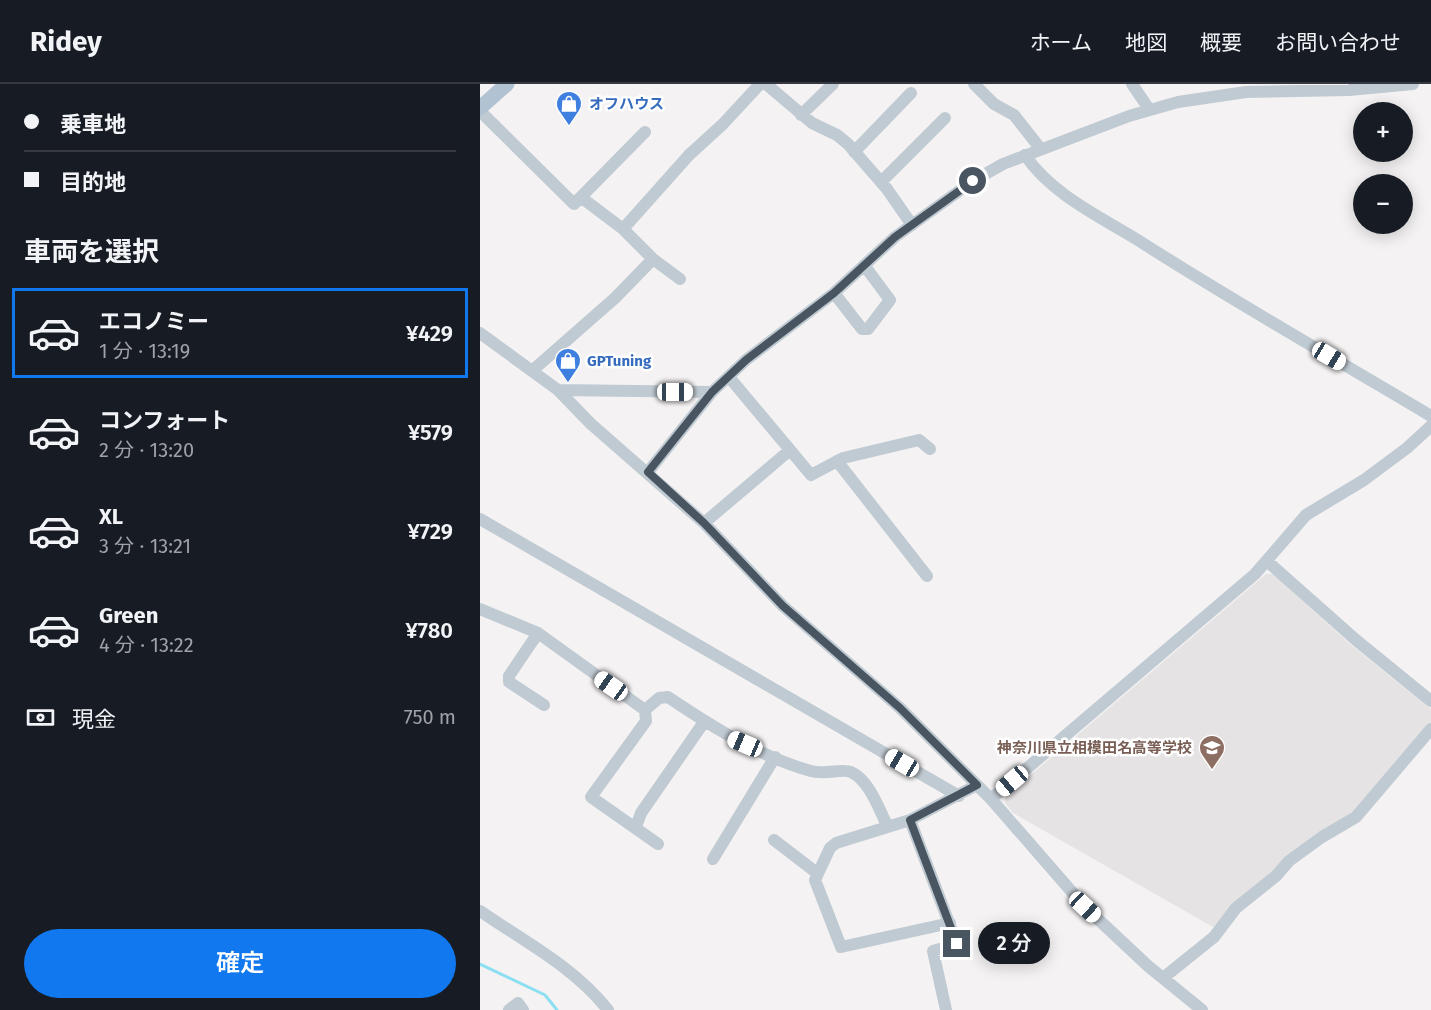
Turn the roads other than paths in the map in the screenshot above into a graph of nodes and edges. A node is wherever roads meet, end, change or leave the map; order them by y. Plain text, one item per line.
1 (507, 84) edge
2 (760, 84) edge
3 (766, 84) edge
4 (833, 84) edge
5 (974, 84) edge
6 (1132, 84) edge
7 (1413, 84) edge
8 (911, 93) dead end
9 (1149, 109) junction
10 (480, 110) edge
11 (801, 115) junction
12 (945, 118) dead end
13 (645, 132) dead end
14 (1040, 148) junction
15 (854, 152) junction
16 (1025, 155) junction
17 (881, 182) junction
18 (582, 198) junction
19 (912, 225) junction
20 (623, 229) junction
21 (653, 259) junction
22 (864, 265) junction
23 (680, 279) dead end
24 (834, 293) junction
25 (480, 333) edge
26 (533, 370) junction
27 (729, 377) junction
28 (558, 390) junction
29 (712, 392) junction
30 (1431, 416) edge
31 (1431, 426) edge
32 (930, 449) dead end
33 (790, 450) junction
34 (837, 461) junction
35 (648, 472) junction
36 (480, 519) edge
37 (704, 523) junction
38 (1268, 562) junction
39 (927, 576) dead end
40 (480, 609) edge
41 (538, 633) junction
42 (1431, 701) edge
43 (544, 705) dead end
44 (645, 710) junction
45 (704, 722) junction
46 (1431, 729) edge
47 (776, 757) junction
48 (977, 785) junction
49 (959, 796) junction
50 (991, 799) junction
51 (910, 820) junction
52 (887, 825) junction
53 (636, 827) junction
54 (774, 840) dead end
55 (658, 844) dead end
56 (713, 859) dead end
57 (817, 873) junction
58 (480, 911) edge
59 (950, 923) junction
60 (1163, 978) junction
61 (509, 1010) edge
62 (523, 1010) edge
63 (608, 1010) edge
64 (946, 1010) edge
65 (1202, 1010) edge

1 - 10 main road
2 - 20 street
3 - 11 street
4 - 11 street
5 - 14 street
6 - 9 street
7 - 9 street
8 - 15 street
9 - 14 street
10 - 18 street
11 - 15 street
12 - 17 street
13 - 18 street
14 - 16 street
15 - 17 street
16 - 19 street
16 - 30 street
17 - 19 street
18 - 20 street
19 - 22 street
20 - 21 street
21 - 23 street
21 - 26 street
22 - 24 street
22 - 24 street
24 - 27 street
25 - 26 street
26 - 28 street
27 - 29 street
27 - 33 street
28 - 29 street
28 - 35 street
29 - 35 street
31 - 38 street
32 - 34 street
33 - 34 street
33 - 37 street
34 - 39 street
35 - 37 street
36 - 49 street
37 - 48 street
38 - 42 street
38 - 50 street
40 - 41 street
41 - 43 street
41 - 44 street
44 - 45 street
44 - 53 street
45 - 47 street
45 - 53 street
46 - 60 street
47 - 52 street
47 - 56 street
48 - 49 street
48 - 50 street
49 - 51 street
50 - 60 street
51 - 52 street
51 - 59 street
52 - 57 street
53 - 55 street
54 - 57 street
57 - 59 street
58 - 63 street
59 - 64 street
60 - 65 street
61 - 62 street

